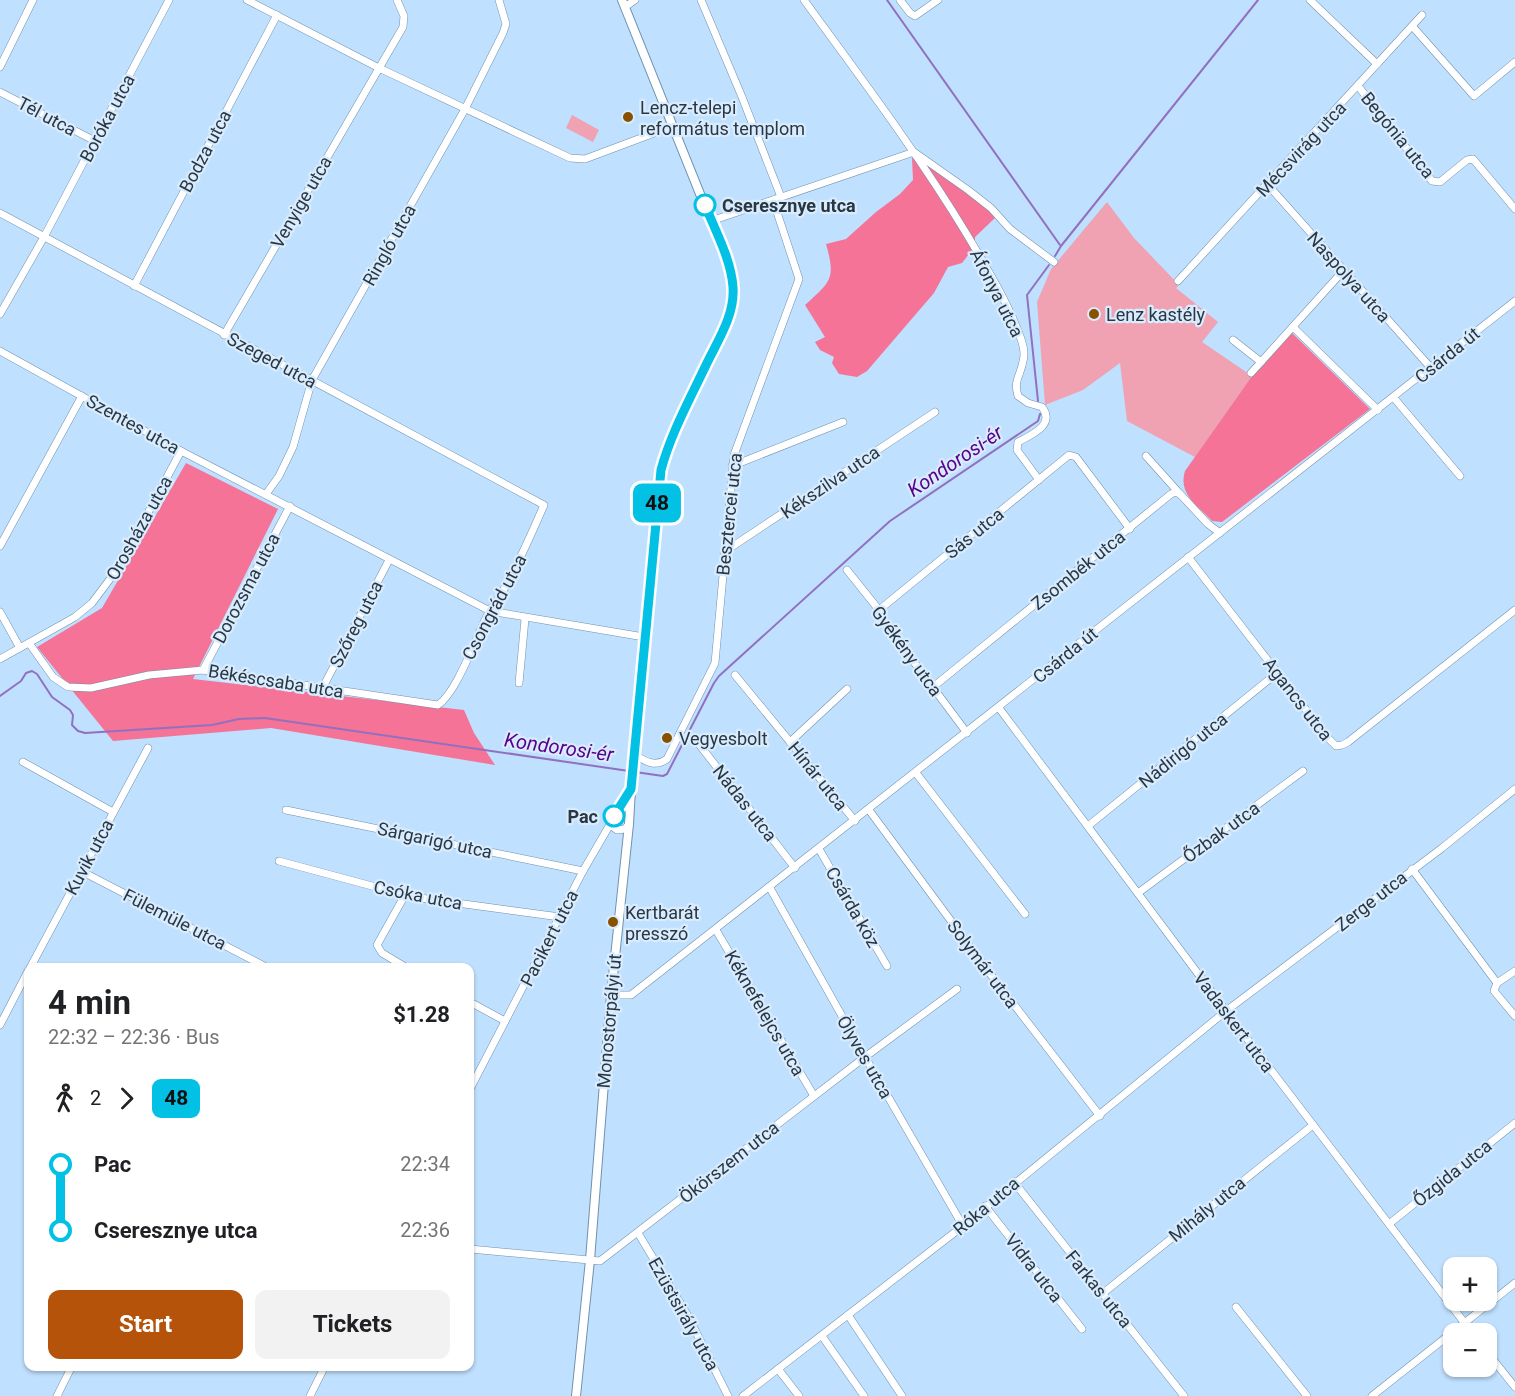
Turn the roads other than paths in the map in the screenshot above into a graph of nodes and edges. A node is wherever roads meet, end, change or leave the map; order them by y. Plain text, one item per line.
1 (33, 0) edge
2 (169, 0) edge
3 (397, 0) edge
4 (499, 0) edge
5 (635, 0) edge
6 (701, 0) edge
7 (804, 0) edge
8 (900, 0) edge
9 (938, 0) edge
10 (1310, 0) edge
11 (253, 1) edge
12 (623, 3) edge
13 (277, 15) junction
14 (1422, 15) dead end
15 (1413, 27) junction
16 (1515, 62) edge
17 (1377, 64) junction
18 (0, 67) edge
19 (379, 68) junction
20 (1358, 86) junction
21 (0, 92) edge
22 (465, 110) junction
23 (673, 126) junction
24 (95, 141) junction
25 (914, 152) junction
26 (1268, 185) junction
27 (780, 197) junction
28 (773, 200) junction
29 (1515, 209) edge
30 (0, 213) edge
31 (711, 221) junction
32 (44, 237) junction
33 (1054, 262) dead end
34 (1344, 270) junction
35 (1178, 281) dead end
36 (134, 286) junction
37 (1515, 301) edge
38 (0, 314) edge
39 (1293, 327) junction
40 (224, 335) junction
41 (1233, 340) dead end
42 (0, 351) edge
43 (1261, 362) junction
44 (1431, 368) junction
45 (1251, 373) dead end
46 (312, 380) junction
47 (82, 396) junction
48 (1394, 398) junction
49 (1378, 410) junction
50 (935, 412) dead end
51 (843, 422) dead end
52 (182, 451) junction
53 (1146, 456) dead end
54 (732, 465) junction
55 (1460, 477) dead end
56 (1039, 480) junction
57 (267, 494) junction
58 (1180, 494) junction
59 (544, 505) joint
60 (290, 506) junction
61 (1130, 529) junction
62 (1220, 532) junction
63 (0, 546) edge
64 (724, 552) junction
65 (1188, 557) junction
66 (389, 560) junction
67 (847, 570) dead end
68 (486, 609) junction
69 (1515, 609) edge
70 (879, 610) junction
71 (0, 612) edge
72 (525, 619) junction
73 (644, 638) junction
74 (29, 643) junction
75 (20, 648) junction
76 (0, 659) edge
77 (203, 669) junction
78 (1277, 673) junction
79 (735, 675) dead end
80 (519, 683) dead end
81 (933, 687) junction
82 (322, 689) junction
83 (847, 689) dead end
84 (438, 705) joint
85 (999, 708) junction
86 (967, 733) junction
87 (695, 739) dead end
88 (790, 742) junction
89 (148, 748) dead end
90 (633, 754) junction
91 (22, 762) dead end
92 (1304, 771) dead end
93 (916, 773) junction
94 (631, 789) junction
95 (1515, 789) edge
96 (286, 810) dead end
97 (869, 810) junction
98 (113, 812) junction
99 (612, 820) junction
100 (855, 821) junction
101 (629, 824) junction
102 (1088, 826) junction
103 (819, 849) junction
104 (279, 861) dead end
105 (795, 868) junction
106 (1412, 869) junction
107 (81, 871) junction
108 (583, 871) junction
109 (770, 888) junction
110 (1138, 893) junction
111 (405, 895) junction
112 (1025, 914) dead end
113 (560, 916) junction
114 (716, 930) junction
115 (32, 963) edge
116 (258, 963) edge
117 (399, 963) edge
118 (887, 966) dead end
119 (1515, 971) edge
120 (24, 979) edge
121 (1497, 983) junction
122 (957, 989) dead end
123 (610, 995) junction
124 (474, 1004) edge
125 (1226, 1011) junction
126 (1515, 1016) edge
127 (505, 1022) junction
128 (0, 1025) edge
129 (864, 1057) junction
130 (474, 1072) edge
131 (477, 1074) junction
132 (474, 1080) edge
133 (814, 1096) junction
134 (1100, 1116) junction
135 (1515, 1123) edge
136 (1312, 1125) junction
137 (1014, 1182) junction
138 (985, 1206) junction
139 (1389, 1224) junction
140 (963, 1226) junction
141 (638, 1233) junction
142 (474, 1249) edge
143 (590, 1260) junction
144 (1515, 1283) edge
145 (1102, 1294) junction
146 (1236, 1308) dead end
147 (848, 1315) junction
148 (1464, 1322) junction
149 (1082, 1329) dead end
150 (822, 1336) junction
151 (1497, 1365) edge
152 (778, 1369) junction
153 (70, 1371) edge
154 (322, 1371) edge
155 (1515, 1388) edge
156 (57, 1396) edge
157 (310, 1396) edge
158 (576, 1396) edge
159 (728, 1396) edge
160 (742, 1396) edge
161 (799, 1396) edge
162 (864, 1396) edge
163 (902, 1396) edge
164 (1184, 1396) edge
165 (1307, 1396) edge
166 (1372, 1396) edge

1 - 18 street
2 - 24 street, Boróka utca
3 - 19 street, Venyige utca
4 - 22 street, Ringló utca
5 - 12 street
6 - 27 street
7 - 25 street, Áfonya utca
8 - 9 street
10 - 17 street
11 - 13 street
12 - 23 street, Monostorpályi út
13 - 19 street
13 - 36 street, Bodza utca
14 - 15 street, Mécsvirág utca
15 - 16 street
15 - 17 street, Mécsvirág utca
17 - 20 street, Mécsvirág utca
19 - 22 street
19 - 40 street, Venyige utca
20 - 26 street, Mécsvirág utca
20 - 29 street, Begónia utca
21 - 24 street, Tél utca
22 - 23 street
22 - 46 street, Ringló utca
23 - 31 street, Monostorpályi út
24 - 32 street, Boróka utca
25 - 27 street
25 - 33 street, Áfonya utca
25 - 56 street, Áfonya utca
26 - 34 street, Naspolya utca
26 - 35 street, Mécsvirág utca
27 - 28 street
28 - 31 street
28 - 54 street, Besztercei utca
30 - 32 street, Szeged utca
31 - 73 street, Monostorpályi út
32 - 36 street, Szeged utca
32 - 38 street, Boróka utca
34 - 39 street
34 - 44 street, Naspolya utca
36 - 40 street, Szeged utca
37 - 44 street, Csárda út
39 - 43 street
39 - 49 street
40 - 46 street, Szeged utca
41 - 43 street
42 - 47 street, Szentes utca
43 - 45 street
44 - 48 street, Csárda út
46 - 57 street
46 - 59 street, Szeged utca
47 - 52 street, Szentes utca
47 - 63 street
48 - 49 street, Csárda út
48 - 55 street
49 - 62 street, Csárda út
50 - 64 street, Kékszilva utca
51 - 54 street
52 - 57 street, Szentes utca
52 - 74 street, Orosháza utca
53 - 58 street
54 - 64 street, Besztercei utca
56 - 61 street, Sás utca
56 - 70 street, Sás utca
57 - 60 street, Szentes utca
58 - 61 street, Zsombék utca
58 - 62 street
59 - 68 street, Csongrád utca
60 - 66 street, Szentes utca
60 - 77 street, Dorozsma utca
61 - 81 street, Zsombék utca
62 - 65 street, Csárda út
64 - 90 street, Besztercei utca
65 - 78 street, Agancs utca
65 - 85 street, Csárda út
66 - 68 street, Szentes utca
66 - 82 street, Szőreg utca
67 - 70 street, Gyékény utca
68 - 72 street, Szentes utca
68 - 84 street, Csongrád utca
69 - 78 street, Agancs utca
70 - 81 street, Gyékény utca
71 - 75 street
72 - 73 street, Szentes utca
72 - 80 street
73 - 90 street, Monostorpályi út
74 - 75 street, Orosháza utca
74 - 77 street, Békéscsaba utca
75 - 76 street, Orosháza utca
77 - 82 street, Békéscsaba utca
78 - 102 street, Nádirigó utca
79 - 88 street, Hínár utca
81 - 86 street, Gyékény utca
82 - 84 street, Békéscsaba utca
83 - 88 street
85 - 86 street, Csárda út
85 - 102 street, Vadaskert utca
86 - 93 street, Csárda út
87 - 105 street, Nádas utca
88 - 100 street, Hínár utca
89 - 98 street, Kuvik utca
90 - 94 street, Monostorpályi út
91 - 98 street
92 - 110 street, Őzbak utca
93 - 97 street, Csárda út
93 - 112 street
94 - 99 street, Pacikert utca
94 - 101 street, Monostorpályi út
95 - 106 street, Zerge utca
96 - 108 street, Sárgarigó utca
97 - 100 street, Csárda út
97 - 134 street, Solymár utca
98 - 107 street, Kuvik utca
99 - 101 street
99 - 108 street, Pacikert utca
100 - 103 street, Csárda út
101 - 123 street, Monostorpályi út
102 - 110 street, Vadaskert utca
103 - 105 street, Csárda út
103 - 118 street, Csárda köz
104 - 111 street, Csóka utca
105 - 109 street, Csárda út
106 - 121 street
106 - 125 street, Zerge utca
107 - 115 street, Kuvik utca
107 - 116 street, Fülemüle utca
108 - 113 street, Pacikert utca
109 - 114 street, Csárda út
109 - 129 street, Ölyves utca
110 - 125 street, Vadaskert utca
111 - 113 street, Csóka utca
111 - 117 street
113 - 127 street, Pacikert utca
114 - 123 street, Csárda út
114 - 133 street, Kéknefelejcs utca
119 - 121 street
120 - 128 street, Kuvik utca
121 - 126 street
122 - 129 street, Ökörszem utca
123 - 143 street, Monostorpályi út
124 - 127 street
125 - 134 street, Róka utca
125 - 136 street, Vadaskert utca
127 - 131 street, Pacikert utca
129 - 133 street, Ökörszem utca
129 - 140 street, Ölyves utca
130 - 131 street
131 - 132 street, Pacikert utca
133 - 141 street, Ökörszem utca
134 - 137 street, Róka utca
135 - 139 street, Őzgida utca
136 - 139 street, Vadaskert utca
136 - 145 street, Mihály utca
137 - 138 street, Róka utca
137 - 145 street, Farkas utca
138 - 140 street, Róka utca
138 - 149 street, Vidra utca
139 - 148 street, Vadaskert utca
140 - 147 street, Róka utca
141 - 143 street, Ökörszem utca
141 - 159 street, Ezüstsirály utca
142 - 143 street
143 - 158 street, Monostorpályi út
144 - 148 street
145 - 164 street, Farkas utca
146 - 165 street
147 - 150 street, Róka utca
147 - 163 street
148 - 166 street
150 - 152 street, Róka utca
150 - 162 street
151 - 155 street
152 - 160 street, Róka utca
152 - 161 street
153 - 156 street
154 - 157 street

